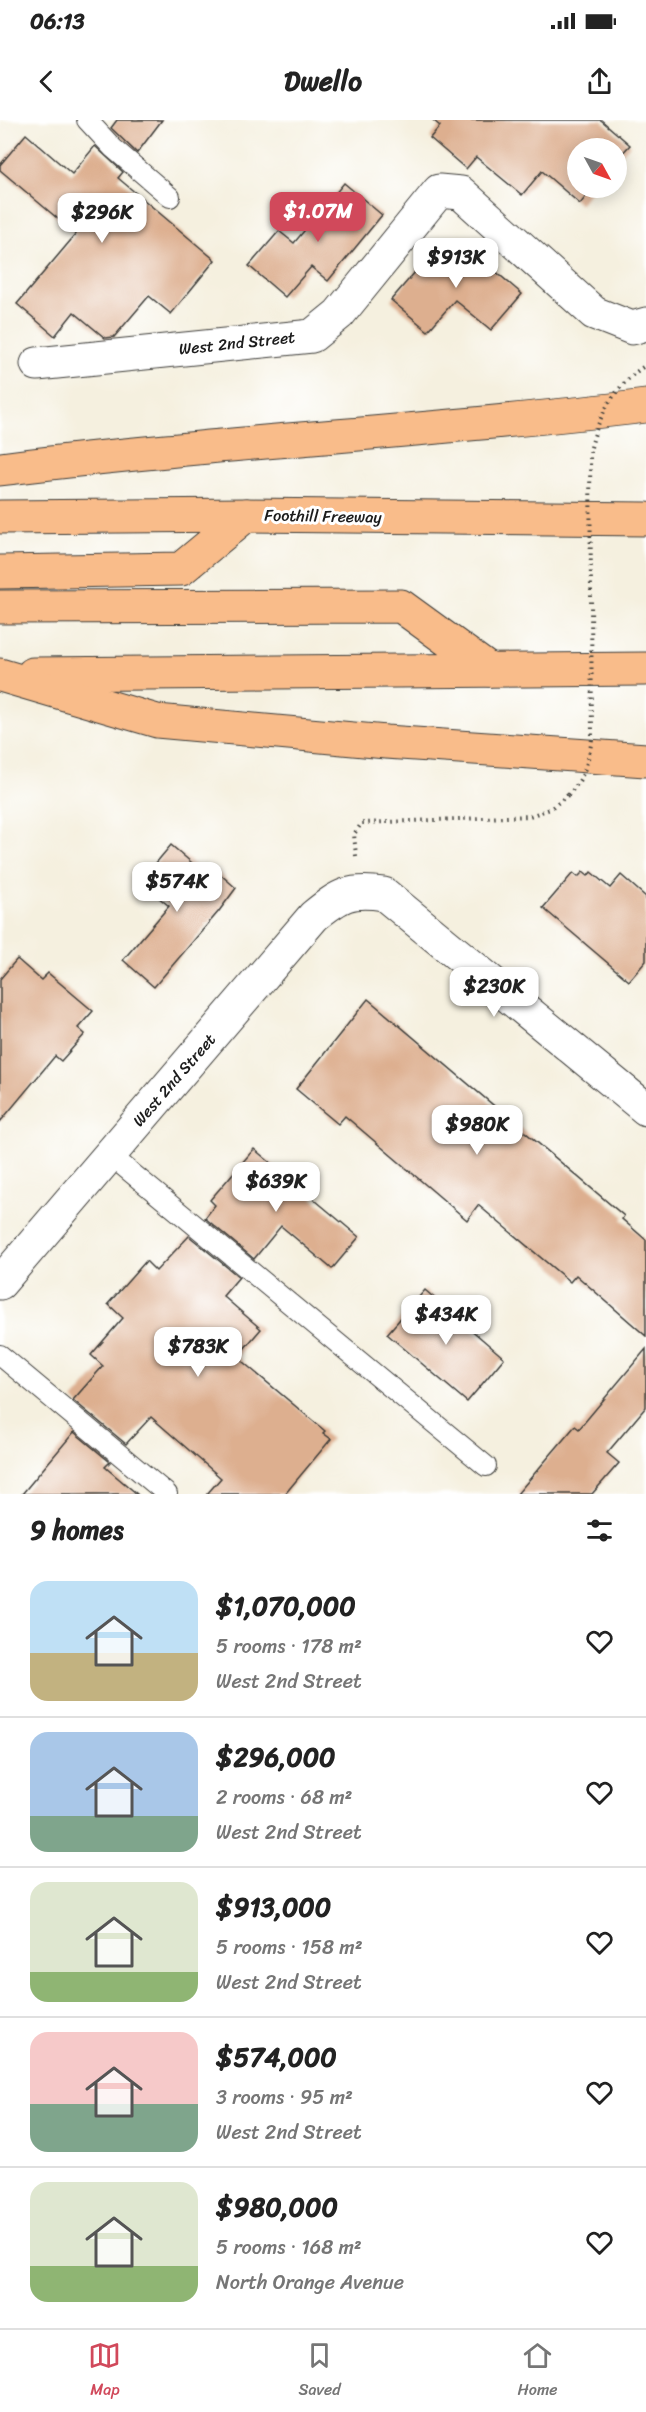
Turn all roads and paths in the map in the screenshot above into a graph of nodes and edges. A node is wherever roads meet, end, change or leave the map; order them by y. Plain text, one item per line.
1 (87, 120) edge
2 (170, 197) dead end
3 (646, 324) edge
4 (37, 364) dead end
5 (646, 365) edge
6 (646, 406) edge
7 (0, 468) edge
8 (246, 515) junction
9 (0, 517) edge
10 (646, 519) edge
11 (0, 572) edge
12 (0, 607) edge
13 (646, 669) edge
14 (489, 670) junction
15 (0, 674) edge
16 (646, 760) edge
17 (359, 890) junction
18 (646, 1109) edge
19 (110, 1155) junction
20 (0, 1283) edge
21 (0, 1355) edge
22 (486, 1466) dead end
23 (167, 1494) edge

1 - 2 lane
3 - 4 street, West 2nd Street
5 - 17 path, bridge
6 - 7 highway
8 - 9 highway, Foothill Freeway
8 - 10 highway, Foothill Freeway
8 - 11 highway
12 - 14 highway
13 - 14 highway
14 - 15 highway
15 - 16 highway
17 - 18 street
17 - 19 street, West 2nd Street
19 - 20 street, West 2nd Street
19 - 22 lane
21 - 23 lane

